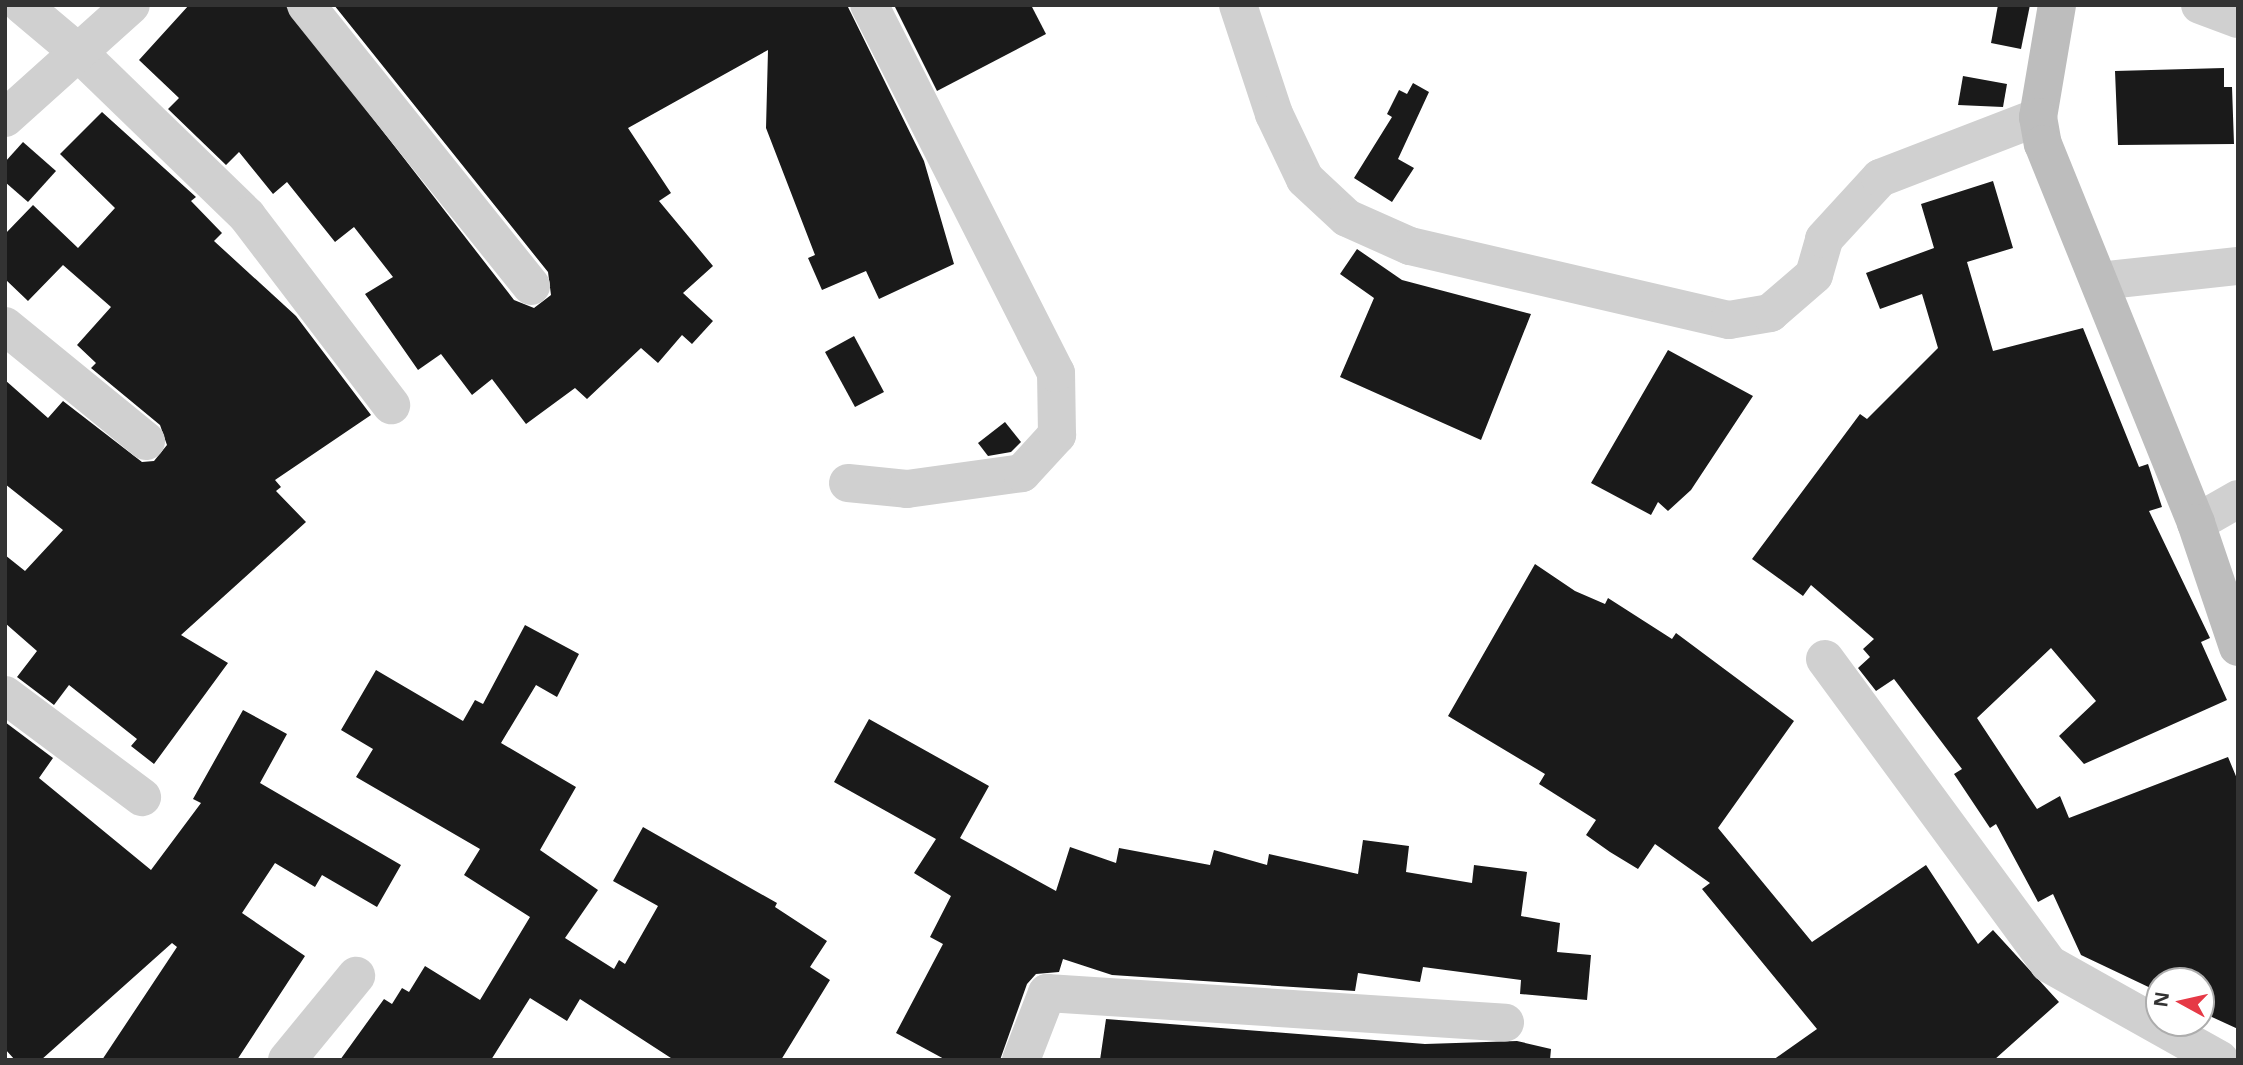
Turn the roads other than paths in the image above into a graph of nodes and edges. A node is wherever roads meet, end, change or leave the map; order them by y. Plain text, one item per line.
1 (22, 5) edge
2 (131, 5) edge
3 (306, 5) edge
4 (869, 5) edge
5 (1238, 5) edge
6 (2057, 5) edge
7 (2200, 5) edge
8 (2238, 19) edge
9 (79, 52) junction
10 (2038, 117) junction
11 (5, 118) edge
12 (2238, 266) edge
13 (2099, 281) junction
14 (531, 286) dead end
15 (5, 326) edge
16 (391, 405) dead end
17 (146, 441) dead end
18 (848, 483) dead end
19 (2238, 499) edge
20 (2196, 523) junction
21 (2238, 647) edge
22 (1825, 659) dead end
23 (5, 695) edge
24 (142, 797) dead end
25 (356, 976) dead end
26 (1506, 1023) dead end
27 (287, 1060) edge
28 (1021, 1060) edge
29 (2220, 1060) edge

1 - 9 street
2 - 9 street
3 - 14 street
4 - 18 street
5 - 10 street
6 - 10 street
7 - 8 street
9 - 11 street
9 - 16 street
10 - 13 street
12 - 13 street
13 - 20 street
15 - 17 street
19 - 20 street
20 - 21 street
22 - 29 street
23 - 24 street
25 - 27 street
26 - 28 street

